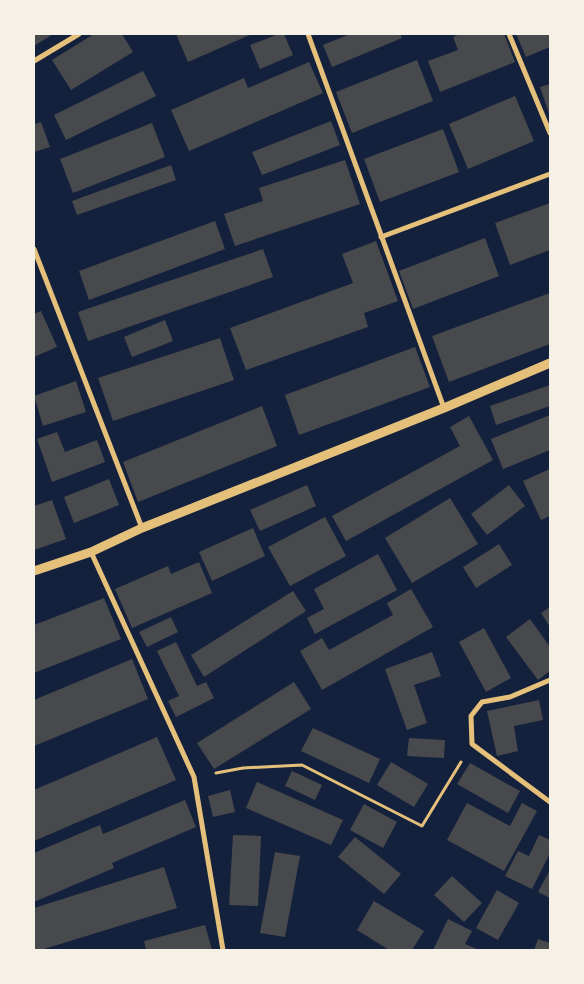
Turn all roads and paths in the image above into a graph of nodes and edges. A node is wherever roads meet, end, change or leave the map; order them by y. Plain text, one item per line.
1 (79, 34) edge
2 (308, 34) edge
3 (509, 34) edge
4 (34, 61) edge
5 (550, 132) edge
6 (550, 174) edge
7 (381, 237) junction
8 (34, 249) edge
9 (550, 363) edge
10 (444, 408) junction
11 (142, 528) junction
12 (91, 552) junction
13 (34, 571) edge
14 (550, 680) edge
15 (472, 744) junction
16 (194, 777) junction
17 (550, 802) edge
18 (223, 950) edge

1 - 4 street
2 - 7 street
3 - 5 street
6 - 7 street
7 - 10 street
8 - 11 street
9 - 10 street
10 - 11 street
11 - 12 street
12 - 13 street
12 - 16 street
14 - 15 street
15 - 16 path
15 - 17 street
16 - 18 street

